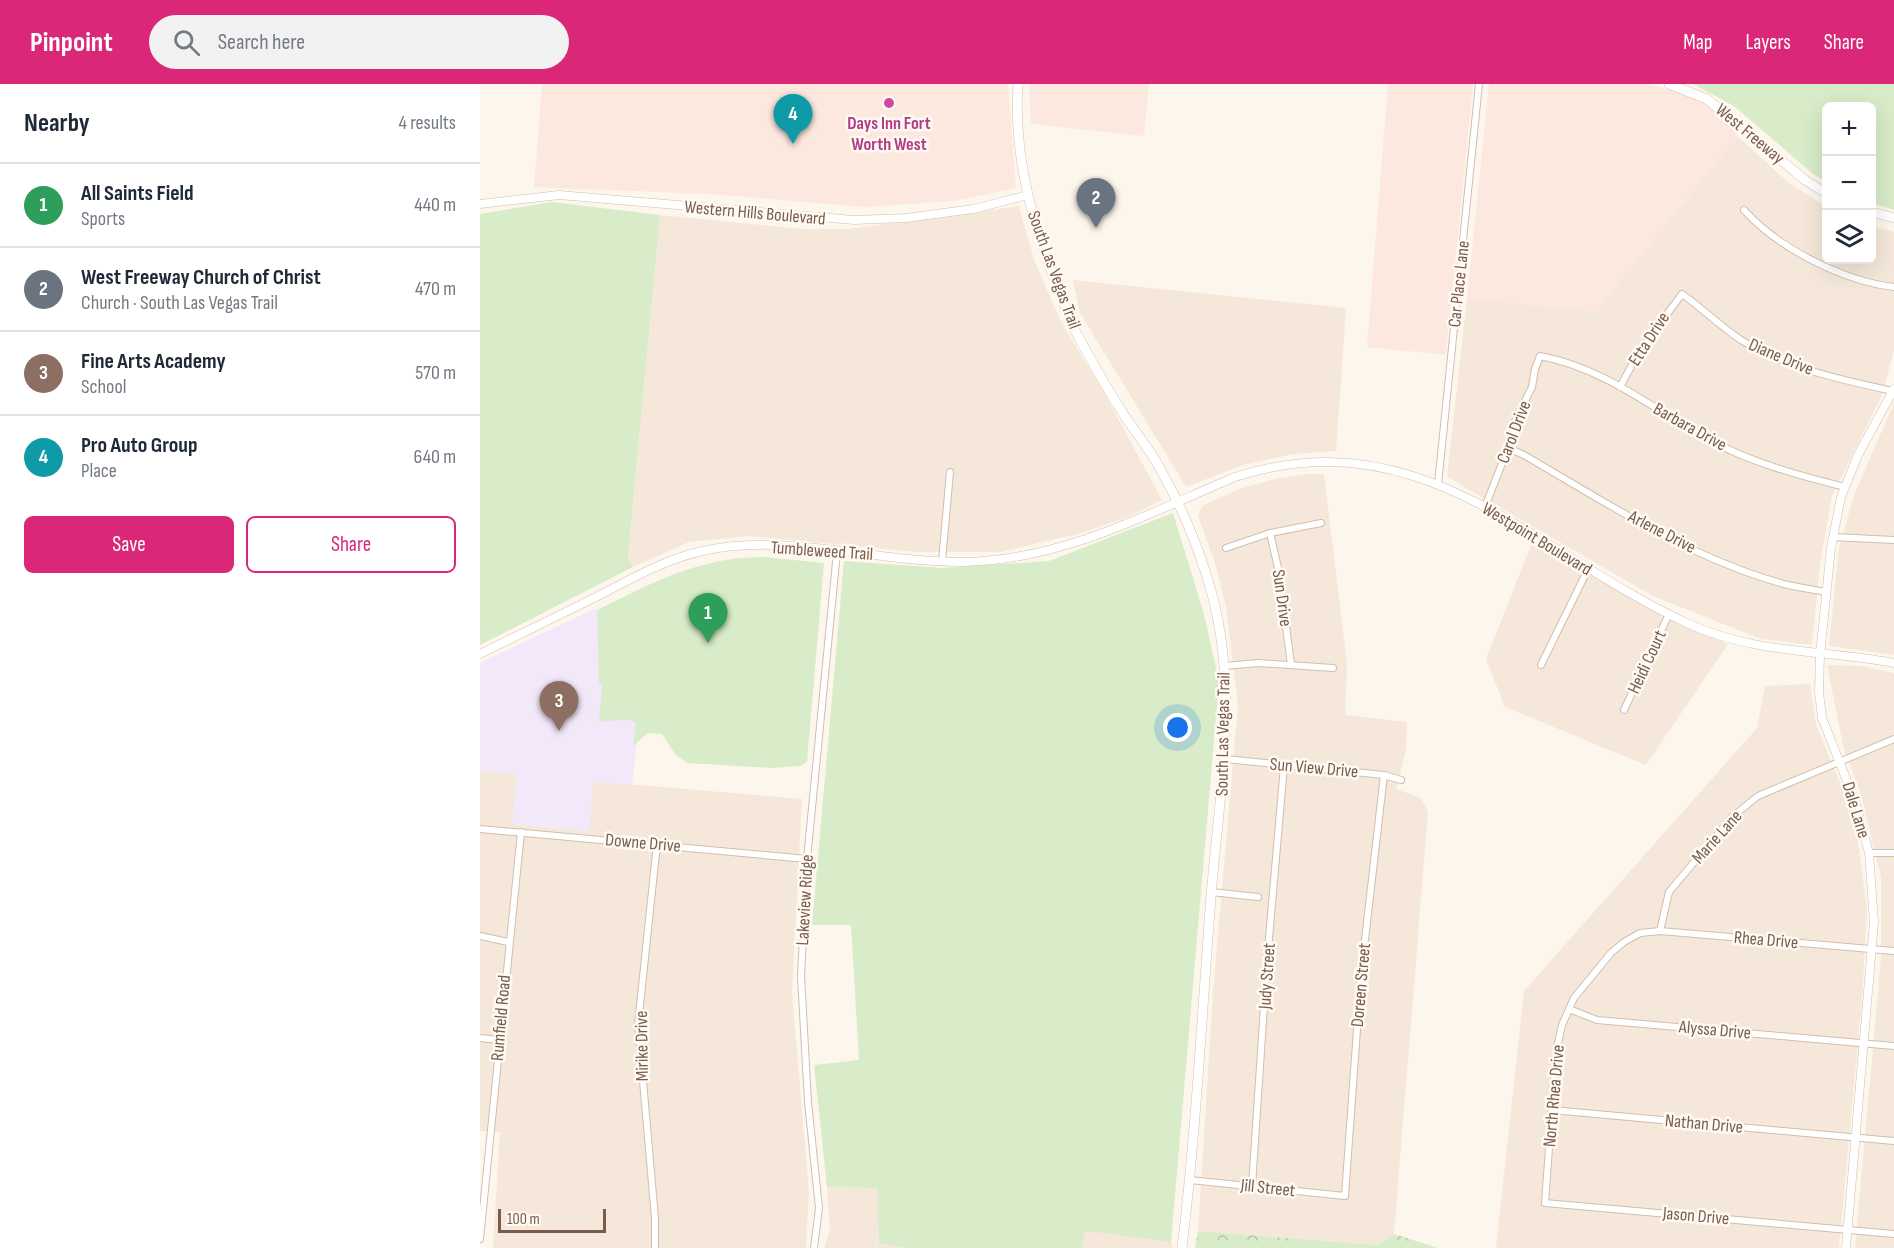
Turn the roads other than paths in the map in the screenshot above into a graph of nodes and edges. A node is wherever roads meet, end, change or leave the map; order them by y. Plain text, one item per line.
1 (1018, 84) edge
2 (1479, 84) edge
3 (1669, 84) edge
4 (1822, 190) edge
5 (1028, 195) junction
6 (480, 204) edge
7 (1744, 210) dead end
8 (1876, 213) edge
9 (1894, 218) edge
10 (1894, 287) edge
11 (1682, 294) joint
12 (1540, 356) joint
13 (1620, 387) junction
14 (1894, 390) edge
15 (1508, 448) junction
16 (950, 472) dead end
17 (1438, 484) junction
18 (1845, 488) junction
19 (1177, 502) junction
20 (1485, 507) junction
21 (1321, 523) dead end
22 (1270, 533) junction
23 (1833, 537) junction
24 (1894, 540) edge
25 (1226, 548) dead end
26 (837, 552) junction
27 (942, 561) junction
28 (1588, 569) junction
29 (1827, 592) junction
30 (1669, 614) junction
31 (480, 654) edge
32 (1820, 655) junction
33 (1894, 663) edge
34 (1291, 664) junction
35 (1541, 665) dead end
36 (1225, 666) junction
37 (1333, 668) dead end
38 (1624, 710) dead end
39 (1894, 739) edge
40 (1226, 759) junction
41 (1840, 760) junction
42 (1284, 766) junction
43 (1384, 775) junction
44 (1401, 780) dead end
45 (480, 829) edge
46 (520, 832) junction
47 (657, 844) junction
48 (1869, 853) junction
49 (1894, 853) edge
50 (807, 859) junction
51 (1212, 892) junction
52 (1258, 897) dead end
53 (1660, 931) junction
54 (480, 936) edge
55 (508, 942) junction
56 (1872, 949) junction
57 (1894, 951) edge
58 (1569, 1009) junction
59 (480, 1038) edge
60 (499, 1040) junction
61 (1864, 1043) junction
62 (1894, 1046) edge
63 (1552, 1110) junction
64 (1856, 1137) junction
65 (1894, 1141) edge
66 (480, 1142) edge
67 (489, 1143) junction
68 (1190, 1180) junction
69 (1252, 1186) junction
70 (1346, 1196) joint
71 (1545, 1203) joint
72 (1847, 1230) junction
73 (1894, 1234) edge
74 (480, 1239) edge
75 (655, 1248) edge
76 (814, 1248) edge
77 (1182, 1248) edge
78 (1846, 1248) edge

1 - 5 main road, South Las Vegas Trail
2 - 17 street, Car Place Lane
3 - 4 main road, West Freeway
5 - 6 street, Western Hills Boulevard
5 - 19 main road, South Las Vegas Trail
7 - 10 street
8 - 9 main road
11 - 13 street, Etta Drive
11 - 14 street, Diane Drive
12 - 13 street, Barbara Drive
12 - 15 street, Carol Drive
13 - 18 street, Barbara Drive
14 - 18 street, Dale Lane
15 - 20 street, Carol Drive
15 - 29 street, Arlene Drive
16 - 27 street
17 - 19 street, Westpoint Boulevard
17 - 20 street, Westpoint Boulevard
18 - 23 street, Dale Lane
19 - 27 street, Tumbleweed Trail
19 - 36 main road, South Las Vegas Trail
20 - 28 street, Westpoint Boulevard
21 - 22 street
22 - 25 street
22 - 34 street, Sun Drive
23 - 24 street
23 - 29 street, Dale Lane
26 - 27 street, Tumbleweed Trail
26 - 31 street, Tumbleweed Trail
26 - 50 street, Lakeview Ridge
28 - 30 street, Westpoint Boulevard
28 - 35 street
29 - 32 street, Dale Lane
30 - 32 street, Westpoint Boulevard
30 - 38 street, Heidi Court
32 - 33 street, Westpoint Boulevard
32 - 41 street, Dale Lane
34 - 36 street
34 - 37 street
36 - 40 main road, South Las Vegas Trail
39 - 41 street, Marie Lane
40 - 42 street, Sun View Drive
40 - 51 main road, South Las Vegas Trail
41 - 48 street, Dale Lane
41 - 53 street, Marie Lane
42 - 43 street, Sun View Drive
42 - 69 street, Judy Street
43 - 44 street, Sun View Drive
43 - 70 street, Doreen Street
45 - 46 street, Downe Drive
46 - 47 street, Downe Drive
46 - 55 street, Rumfield Road
47 - 50 street, Downe Drive
47 - 75 street, Mirike Drive
48 - 49 street
48 - 56 street, Dale Lane
50 - 76 street, Lakeview Ridge
51 - 52 street
51 - 68 main road, South Las Vegas Trail
53 - 56 street, Rhea Drive
53 - 58 street, North Rhea Drive
54 - 55 street
55 - 60 street, Rumfield Road
56 - 57 street, Rhea Drive
56 - 61 street, Dale Lane
58 - 61 street, Alyssa Drive
58 - 63 street, North Rhea Drive
59 - 60 street
60 - 67 street, Rumfield Road
61 - 62 street, Alyssa Drive
61 - 64 street, Dale Lane
63 - 64 street, Nathan Drive
63 - 71 street, North Rhea Drive
64 - 65 street, Nathan Drive
64 - 72 street, Dale Lane
66 - 67 street
67 - 74 street, Rumfield Road
68 - 69 street, Jill Street
68 - 77 main road, South Las Vegas Trail
69 - 70 street, Jill Street
71 - 72 street, Jason Drive
72 - 73 street, Jason Drive
72 - 78 street, Dale Lane

